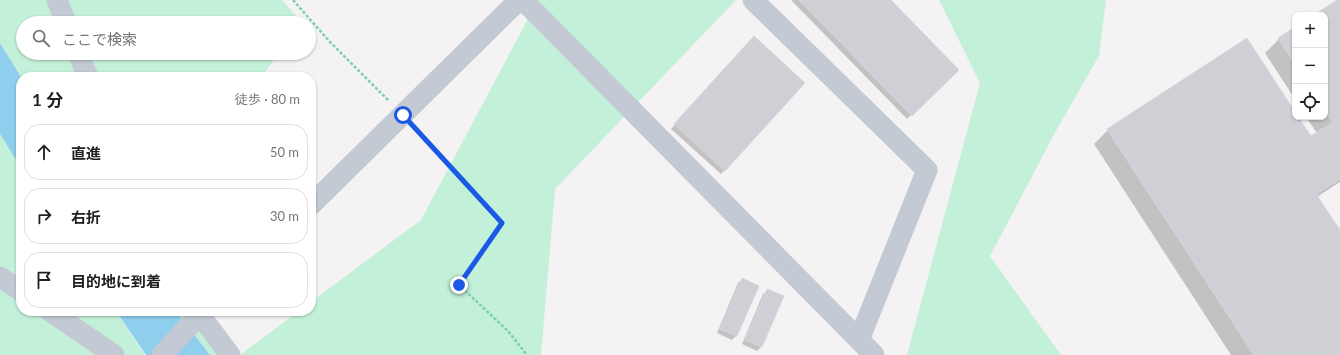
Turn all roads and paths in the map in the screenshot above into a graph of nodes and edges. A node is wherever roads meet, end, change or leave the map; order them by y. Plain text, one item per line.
1 (57, 0) edge
2 (293, 0) edge
3 (519, 0) edge
4 (523, 0) edge
5 (753, 0) edge
6 (63, 16) edge
7 (307, 16) edge
8 (316, 26) edge
9 (81, 60) edge
10 (86, 72) edge
11 (403, 115) junction
12 (316, 200) edge
13 (0, 277) edge
14 (16, 288) edge
15 (57, 316) edge
16 (197, 316) edge
17 (201, 316) edge
18 (859, 340) junction
19 (114, 355) edge
20 (162, 355) edge
21 (230, 355) edge
22 (527, 355) edge
23 (874, 355) edge

1 - 6 street
2 - 7 path
3 - 11 street
4 - 18 street
5 - 18 street
8 - 11 path
9 - 10 street
11 - 12 street
11 - 22 path
13 - 14 street
15 - 19 street
16 - 20 street
17 - 21 street
18 - 23 street

